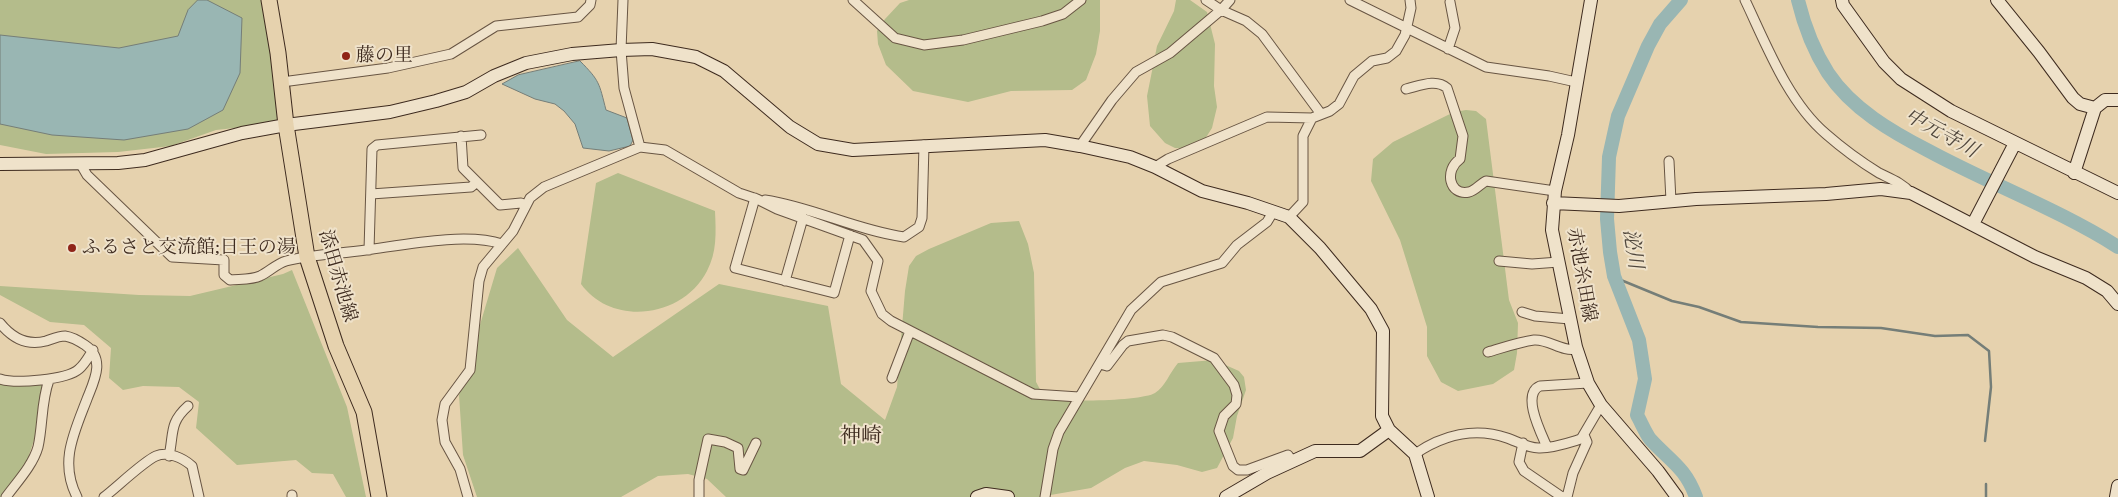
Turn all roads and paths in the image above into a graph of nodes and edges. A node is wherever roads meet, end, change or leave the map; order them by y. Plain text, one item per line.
1 (269, 0) edge
2 (591, 0) edge
3 (623, 0) edge
4 (853, 0) edge
5 (1081, 0) edge
6 (1206, 0) edge
7 (1230, 0) edge
8 (1350, 0) edge
9 (1410, 0) edge
10 (1591, 0) edge
11 (1745, 0) edge
12 (1842, 0) edge
13 (1997, 0) edge
14 (1450, 2) dead end
15 (1222, 10) junction
16 (1407, 28) junction
17 (1448, 49) junction
18 (621, 50) junction
19 (282, 82) junction
20 (1576, 82) junction
21 (1406, 89) dead end
22 (2118, 100) edge
23 (2096, 108) junction
24 (1321, 114) junction
25 (1312, 118) junction
26 (286, 125) junction
27 (482, 135) dead end
28 (461, 136) junction
29 (924, 145) junction
30 (1080, 146) junction
31 (2015, 146) junction
32 (640, 147) junction
33 (1669, 161) dead end
34 (80, 163) junction
35 (0, 164) edge
36 (1155, 167) junction
37 (2074, 173) junction
38 (477, 182) junction
39 (1911, 193) junction
40 (2118, 193) edge
41 (371, 194) junction
42 (1554, 197) junction
43 (756, 199) junction
44 (1671, 201) junction
45 (526, 205) junction
46 (1273, 212) junction
47 (1289, 217) junction
48 (803, 218) junction
49 (1974, 222) junction
50 (850, 235) junction
51 (502, 244) junction
52 (369, 250) junction
53 (306, 257) junction
54 (1499, 261) dead end
55 (1559, 262) junction
56 (785, 281) junction
57 (2118, 304) edge
58 (1522, 312) dead end
59 (1570, 319) junction
60 (0, 324) edge
61 (910, 331) junction
62 (1576, 349) junction
63 (93, 350) junction
64 (1488, 352) dead end
65 (1100, 364) junction
66 (892, 378) dead end
67 (0, 379) edge
68 (49, 380) junction
69 (1588, 383) junction
70 (1078, 397) junction
71 (1601, 405) junction
72 (188, 406) dead end
73 (1389, 430) junction
74 (1584, 435) junction
75 (756, 443) dead end
76 (1523, 443) junction
77 (1547, 447) junction
78 (1415, 454) junction
79 (169, 456) junction
80 (1292, 461) junction
81 (2118, 486) edge
82 (6, 497) edge
83 (77, 497) edge
84 (104, 497) edge
85 (199, 497) edge
86 (380, 497) edge
87 (468, 497) edge
88 (699, 497) edge
89 (977, 497) edge
90 (1008, 497) edge
91 (1045, 497) edge
92 (1226, 497) edge
93 (1428, 497) edge
94 (1562, 497) edge
95 (1567, 497) edge
96 (1677, 497) edge
97 (2116, 497) edge

1 - 19 main road, 添田赤池線
2 - 19 street
3 - 18 street
4 - 5 street
6 - 15 street
7 - 15 street
8 - 16 street
9 - 16 street
10 - 20 street, 赤池糸田線
11 - 39 street
12 - 31 street
13 - 23 street
14 - 17 street
15 - 24 street
15 - 30 street
16 - 17 street
16 - 24 street
17 - 20 street
18 - 26 street
18 - 29 street
18 - 32 street
19 - 26 main road, 添田赤池線
20 - 42 street, 赤池糸田線
21 - 42 street
22 - 23 street
23 - 37 street
24 - 25 street
25 - 36 street
25 - 47 street
26 - 34 street
26 - 53 main road, 添田赤池線
27 - 28 street
28 - 38 street
28 - 41 street
29 - 30 street
29 - 43 street
30 - 36 street
31 - 37 street
31 - 49 street
32 - 43 street
32 - 45 street
33 - 44 street
34 - 35 street
34 - 53 street
36 - 46 street
37 - 40 street
38 - 41 street
38 - 45 street
39 - 44 street
39 - 49 street
41 - 52 street
42 - 44 street
42 - 55 street, 赤池糸田線
43 - 48 street
43 - 56 street
45 - 51 street
46 - 47 street
46 - 65 street
47 - 73 street
48 - 50 street
48 - 56 street
49 - 57 street
50 - 56 street
50 - 61 street
51 - 52 street
51 - 87 street
52 - 53 street
53 - 86 main road, 添田赤池線
54 - 55 street
55 - 59 street, 赤池糸田線
58 - 59 street
59 - 62 street, 赤池糸田線
60 - 63 street
61 - 66 street
61 - 70 street
62 - 64 street
62 - 69 street, 赤池糸田線
63 - 68 street
63 - 83 street
65 - 70 street
65 - 80 street
67 - 68 street
68 - 82 street
69 - 71 street, 赤池糸田線
69 - 77 street
70 - 91 street
71 - 74 street
71 - 96 street, 赤池糸田線
72 - 79 street
73 - 78 street
73 - 80 street
74 - 77 street
74 - 95 street
75 - 88 street
76 - 77 street
76 - 78 street
76 - 94 street
78 - 93 street
79 - 84 street
79 - 85 street
80 - 92 street
81 - 97 street
89 - 90 street

